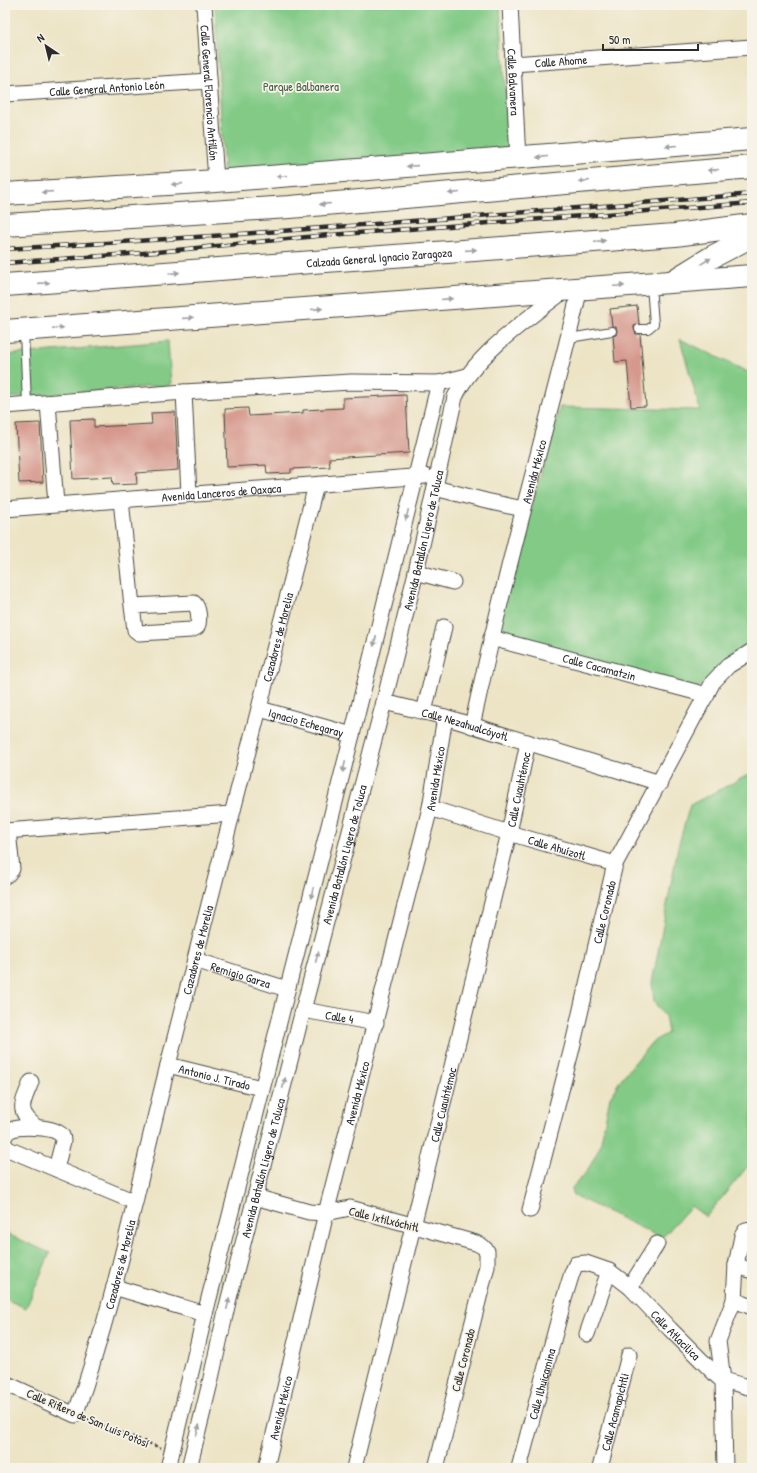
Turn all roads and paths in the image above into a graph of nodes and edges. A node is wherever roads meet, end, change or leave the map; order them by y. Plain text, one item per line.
1 (204, 5) edge
2 (510, 5) edge
3 (752, 47) edge
4 (513, 64) junction
5 (209, 81) junction
6 (5, 94) edge
7 (752, 139) edge
8 (518, 158) junction
9 (752, 167) edge
10 (216, 181) junction
11 (5, 194) edge
12 (5, 225) edge
13 (752, 225) edge
14 (752, 236) edge
15 (752, 276) edge
16 (673, 282) junction
17 (651, 285) junction
18 (5, 286) edge
19 (573, 289) junction
20 (639, 329) dead end
21 (14, 331) edge
22 (612, 331) dead end
23 (569, 338) junction
24 (467, 376) junction
25 (439, 383) junction
26 (184, 392) junction
27 (48, 403) junction
28 (27, 404) junction
29 (5, 406) edge
30 (438, 473) junction
31 (416, 477) junction
32 (316, 485) junction
33 (435, 488) junction
34 (189, 494) junction
35 (121, 500) junction
36 (56, 504) junction
37 (5, 508) edge
38 (524, 509) junction
39 (416, 572) junction
40 (453, 582) dead end
41 (132, 606) dead end
42 (444, 627) dead end
43 (491, 638) junction
44 (752, 651) edge
45 (707, 695) junction
46 (384, 702) junction
47 (260, 709) junction
48 (424, 712) junction
49 (446, 717) junction
50 (472, 726) junction
51 (352, 734) junction
52 (528, 742) junction
53 (660, 783) junction
54 (430, 808) junction
55 (231, 814) junction
56 (7, 831) edge
57 (509, 833) junction
58 (615, 864) junction
59 (5, 876) edge
60 (195, 960) junction
61 (287, 990) junction
62 (303, 1010) junction
63 (376, 1024) junction
64 (168, 1065) junction
65 (31, 1082) dead end
66 (261, 1088) junction
67 (36, 1127) junction
68 (5, 1136) edge
69 (5, 1145) edge
70 (56, 1169) junction
71 (255, 1198) junction
72 (135, 1202) junction
73 (530, 1210) dead end
74 (326, 1213) junction
75 (413, 1226) junction
76 (749, 1230) edge
77 (657, 1244) dead end
78 (487, 1251) joint
79 (736, 1265) junction
80 (609, 1271) junction
81 (752, 1271) edge
82 (114, 1287) junction
83 (630, 1287) junction
84 (734, 1300) junction
85 (752, 1306) edge
86 (205, 1314) junction
87 (587, 1334) dead end
88 (629, 1355) dead end
89 (723, 1380) junction
90 (5, 1383) edge
91 (752, 1388) edge
92 (75, 1415) junction
93 (169, 1462) edge
94 (189, 1465) edge
95 (266, 1468) edge
96 (354, 1468) edge
97 (436, 1468) edge
98 (519, 1468) edge
99 (600, 1468) edge
100 (725, 1468) edge

1 - 5 street, Calle General Florencio Antillón
2 - 4 street, Calle Balvanera
3 - 4 street, Calle Ahome
4 - 8 street, Calle Balvanera
5 - 6 street, Calle General Antonio León
5 - 10 street, Calle General Florencio Antillón
7 -> 8 main road
8 -> 10 main road
9 -> 12 main road
10 -> 11 main road
18 -> 13 main road, Calzada General Ignacio Zaragoza
16 -> 14 main road
15 - 16 main road
16 - 17 main road
19 -> 17 main road
17 - 20 lane
21 -> 19 main road
19 - 23 street, Avenida México
19 - 24 street, Avenida Batallón Ligero de Toluca
21 - 28 lane
22 - 23 lane
23 - 38 street, Avenida México
24 - 25 street
24 - 30 street, Avenida Batallón Ligero de Toluca
25 - 26 street
25 - 31 street, Avenida Batallón Ligero de Toluca
26 - 27 street
26 - 34 street
27 - 28 street
27 - 36 street
28 - 29 street
30 - 31 street, Avenida Lanceros de Oaxaca
30 - 33 street, Avenida Batallón Ligero de Toluca
31 - 32 street, Avenida Lanceros de Oaxaca
31 -> 51 street, Avenida Batallón Ligero de Toluca
32 - 34 street, Avenida Lanceros de Oaxaca
32 - 47 street, Cazadores de Morelia
33 - 38 street
33 - 39 street, Avenida Batallón Ligero de Toluca
34 - 35 street, Avenida Lanceros de Oaxaca
35 - 36 street, Avenida Lanceros de Oaxaca
35 - 41 street
36 - 37 street, Avenida Lanceros de Oaxaca
38 - 43 street, Avenida México
39 - 40 street
39 - 46 street, Avenida Batallón Ligero de Toluca
42 - 48 street
43 - 45 street, Calle Cacamatzin
43 - 50 street, Avenida México
44 - 45 street, Calle Coronado
45 - 53 street, Calle Coronado
46 - 48 street, Calle Nezahualcóyotl
62 -> 46 street, Avenida Batallón Ligero de Toluca
47 - 51 street, Ignacio Echegaray
47 - 55 street, Cazadores de Morelia
48 - 49 street, Calle Nezahualcóyotl
49 - 50 street, Calle Nezahualcóyotl
49 - 54 street, Avenida México
50 - 52 street, Calle Nezahualcóyotl
51 -> 61 street, Avenida Batallón Ligero de Toluca
52 - 53 street, Calle Nezahualcóyotl
52 - 57 street, Calle Cuauhtémoc
53 - 58 street, Calle Coronado
54 - 57 street, Calle Ahuízotl
54 - 63 street, Avenida México
55 - 56 street
55 - 60 street, Cazadores de Morelia
56 - 59 street
57 - 58 street, Calle Ahuízotl
57 - 75 street, Calle Cuauhtémoc
58 - 73 street, Calle Coronado
60 - 61 street, Remigio Garza
60 - 64 street, Cazadores de Morelia
61 - 66 street, Avenida Batallón Ligero de Toluca
62 - 63 street, Calle 4
71 -> 62 street, Avenida Batallón Ligero de Toluca
63 - 74 street, Avenida México
64 - 66 street, Antonio J. Tirado
64 - 72 street, Cazadores de Morelia
65 - 67 street
66 - 86 street, Avenida Batallón Ligero de Toluca
67 - 68 street
67 - 70 street
69 - 70 street
70 - 72 street
71 - 74 street, Calle Ixtilxóchitl
94 -> 71 street, Avenida Batallón Ligero de Toluca
72 - 82 street, Cazadores de Morelia
74 - 75 street, Calle Ixtilxóchitl
74 - 95 street, Avenida México
75 - 78 street, Calle Ixtilxóchitl
75 - 96 street, Calle Cuauhtémoc
76 - 79 street
77 - 83 street
78 - 97 street, Calle Coronado
79 - 81 street
79 - 84 street
80 - 83 street, Calle Atlacilica
80 - 87 street
80 - 98 street, Calle Ilhuicamina
82 - 86 street
82 - 92 street, Cazadores de Morelia
83 - 89 street, Calle Atlacilica
84 - 85 street
84 - 89 street
86 - 93 street, Avenida Batallón Ligero de Toluca
88 - 99 street, Calle Acamapichtli
89 - 91 street
89 - 100 street
90 - 92 street, Calle Riflero de San Luis Potosí
92 - 93 path, Calle Riflero de San Luis Potosí
93 - 94 street, Avenida Batallón Ligero de Toluca

